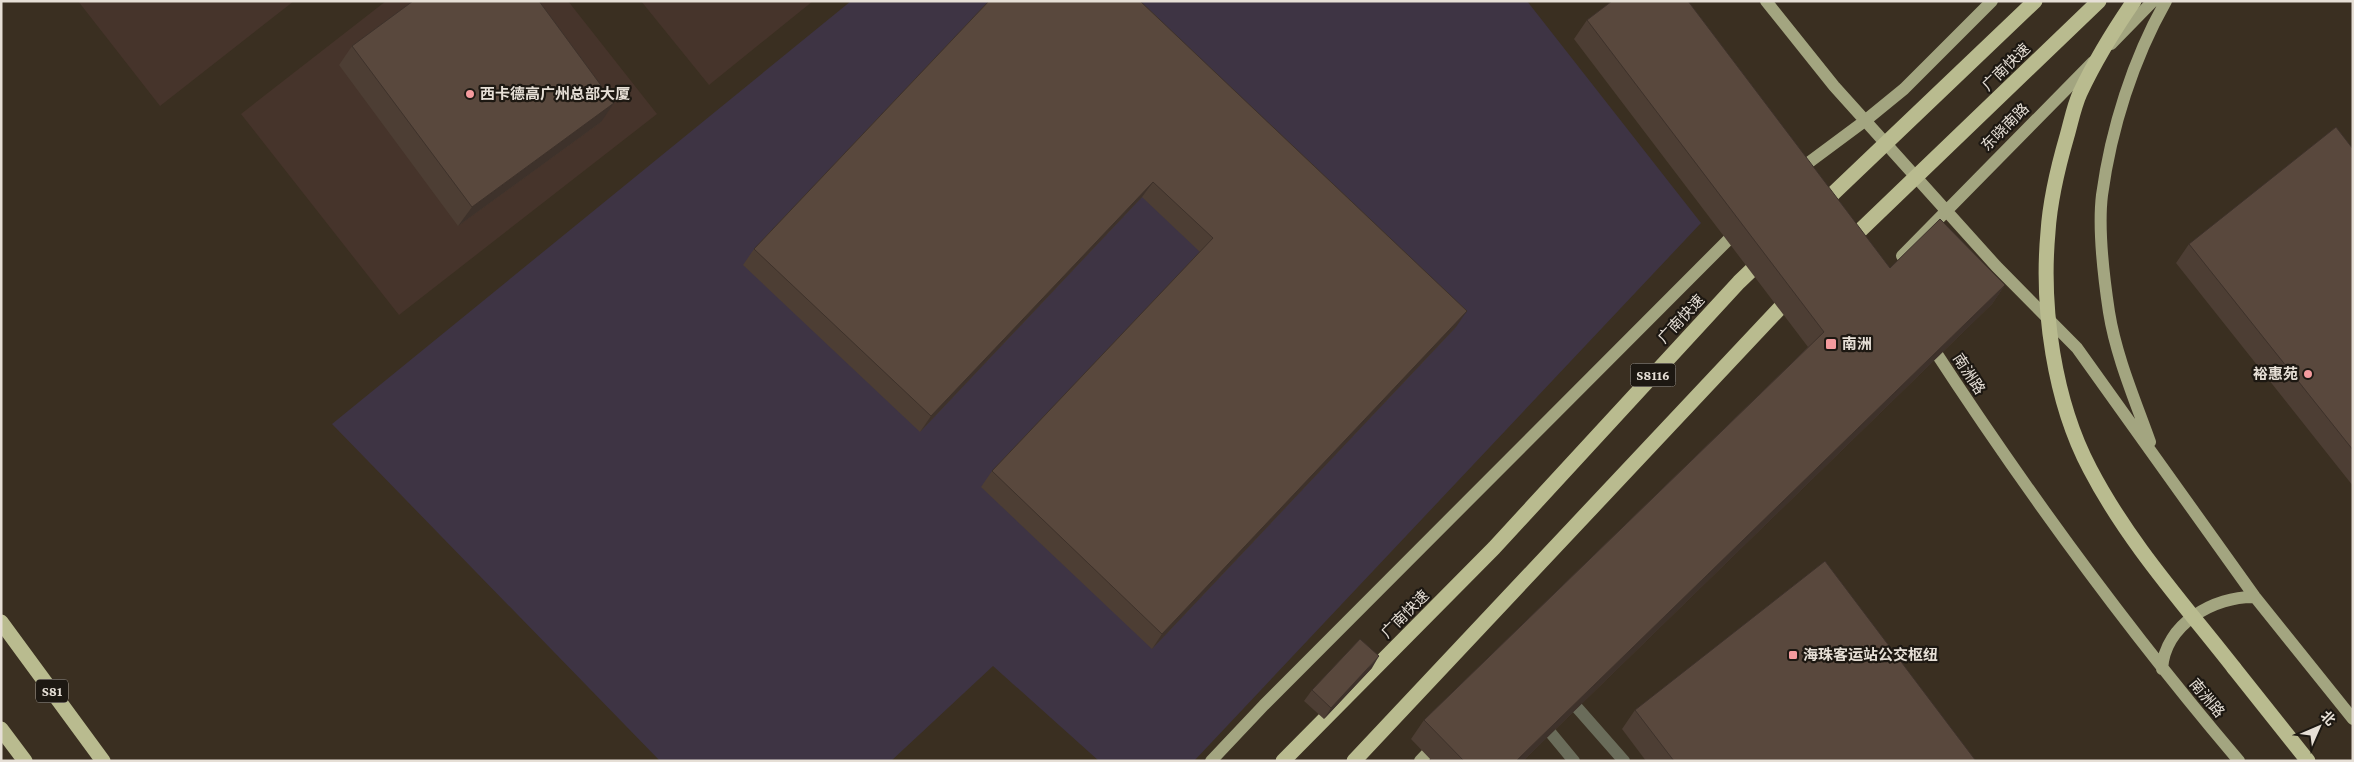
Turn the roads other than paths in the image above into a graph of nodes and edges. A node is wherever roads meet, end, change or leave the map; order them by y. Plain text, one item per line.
1 (1766, 1) edge
2 (1992, 1) edge
3 (2035, 1) edge
4 (2099, 1) edge
5 (2134, 1) edge
6 (2153, 1) edge
7 (2166, 1) edge
8 (1866, 120) junction
9 (1786, 182) edge
10 (1818, 192) edge
11 (1947, 209) junction
12 (1811, 214) edge
13 (1836, 215) edge
14 (1751, 218) edge
15 (1847, 230) edge
16 (1859, 246) edge
17 (1775, 248) edge
18 (1838, 252) edge
19 (1896, 264) edge
20 (1802, 287) edge
21 (1920, 336) edge
22 (2156, 458) junction
23 (2255, 597) junction
24 (1, 622) edge
25 (2162, 669) junction
26 (1563, 691) edge
27 (1538, 718) edge
28 (2353, 719) edge
29 (1, 729) edge
30 (1448, 732) edge
31 (25, 761) edge
32 (103, 761) edge
33 (1212, 761) edge
34 (1283, 761) edge
35 (1354, 761) edge
36 (1420, 761) edge
37 (1574, 761) edge
38 (1624, 761) edge
39 (2239, 761) edge
40 (2308, 761) edge

1 - 8 main road
2 - 8 main road
3 - 12 highway, 广南快速, bridge
4 - 18 highway, 广南快速, bridge
5 - 40 highway, bridge
6 - 11 main road, 东晓南路
7 - 22 main road
8 - 9 main road
8 - 11 main road
10 - 13 main road
11 - 19 main road, 东晓南路
11 - 22 main road
14 - 33 main road
15 - 16 main road
17 - 34 highway, 广南快速 / S8116, bridge
20 - 35 highway, S8116, bridge
21 - 25 main road, 南洲路
22 - 23 main road
23 - 25 main road
23 - 28 main road
24 - 32 highway, S81
25 - 39 main road, 南洲路
26 - 38 lane
27 - 37 lane
29 - 31 highway
30 - 36 main road

